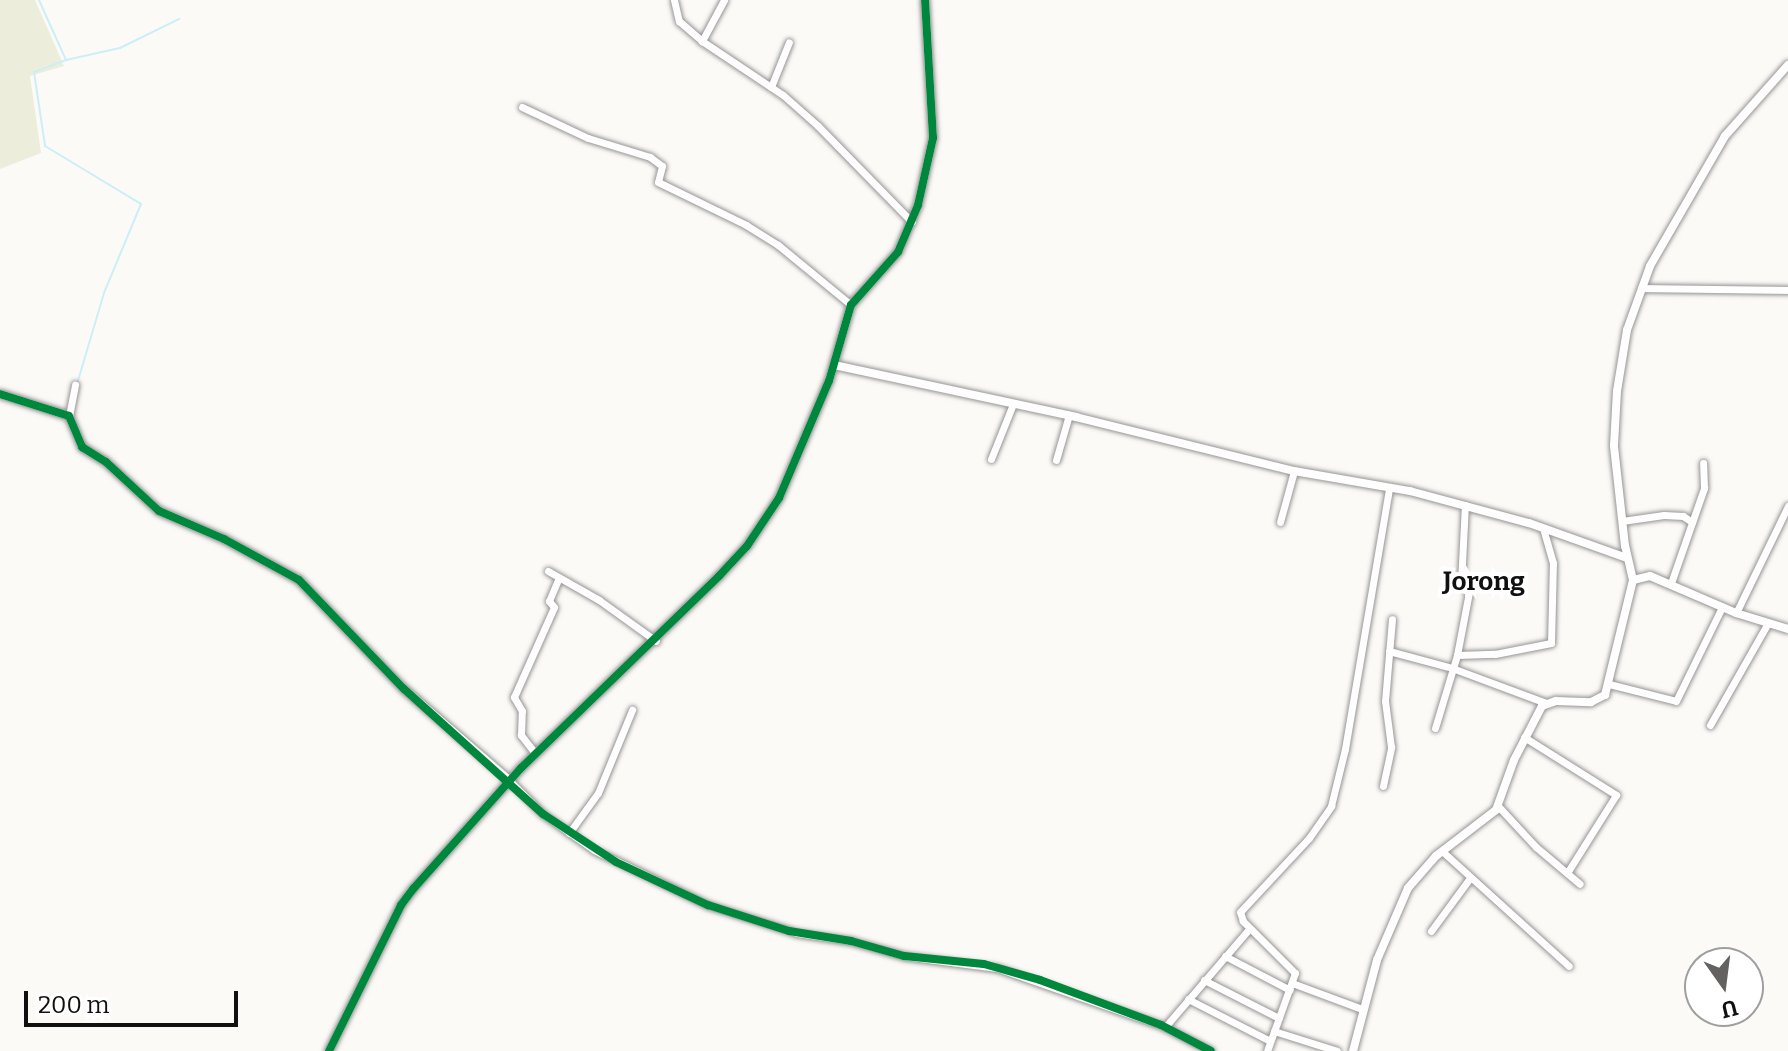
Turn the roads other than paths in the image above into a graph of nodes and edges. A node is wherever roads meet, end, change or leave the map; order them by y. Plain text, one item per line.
1 (674, 0) edge
2 (724, 0) edge
3 (925, 0) edge
4 (702, 41) junction
5 (789, 42) dead end
6 (1788, 65) edge
7 (771, 87) junction
8 (522, 107) dead end
9 (912, 222) junction
10 (1641, 288) junction
11 (1788, 290) edge
12 (851, 305) junction
13 (834, 365) junction
14 (75, 385) dead end
15 (0, 394) edge
16 (1013, 404) junction
17 (1069, 415) junction
18 (69, 416) junction
19 (991, 459) dead end
20 (1056, 460) dead end
21 (1703, 463) dead end
22 (1294, 471) junction
23 (1389, 488) junction
24 (1465, 505) junction
25 (1788, 506) edge
26 (1622, 521) junction
27 (1280, 522) dead end
28 (1692, 522) junction
29 (1543, 528) junction
30 (1627, 558) junction
31 (548, 571) dead end
32 (559, 578) junction
33 (1633, 580) junction
34 (1671, 583) junction
35 (1722, 607) junction
36 (1736, 613) junction
37 (1392, 619) dead end
38 (1768, 623) junction
39 (1788, 629) edge
40 (656, 641) junction
41 (1389, 651) junction
42 (1457, 655) junction
43 (1452, 668) junction
44 (1609, 684) junction
45 (1546, 703) junction
46 (632, 710) dead end
47 (1710, 725) dead end
48 (1435, 728) dead end
49 (1524, 737) junction
50 (535, 753) junction
51 (509, 780) junction
52 (1383, 786) dead end
53 (1498, 806) junction
54 (569, 833) junction
55 (1442, 851) junction
56 (1567, 873) junction
57 (1470, 878) junction
58 (1580, 884) dead end
59 (1250, 928) junction
60 (1431, 931) dead end
61 (1225, 956) junction
62 (1569, 966) dead end
63 (1204, 980) junction
64 (1291, 986) junction
65 (1188, 999) junction
66 (1362, 1009) junction
67 (1279, 1018) junction
68 (1165, 1027) junction
69 (1274, 1031) junction
70 (1270, 1041) junction
71 (329, 1051) edge
72 (1211, 1051) edge
73 (1267, 1051) edge
74 (1337, 1051) edge
75 (1353, 1051) edge

1 - 4 street
2 - 4 street
3 - 9 street
4 - 7 street
5 - 7 street
6 - 10 street
7 - 9 street
8 - 12 street
9 - 12 street
10 - 11 street
10 - 26 street
12 - 13 street
13 - 16 street
13 - 40 street
14 - 18 street
15 - 18 street
16 - 17 street
16 - 19 street
17 - 20 street
17 - 22 street
18 - 51 street
21 - 28 street
22 - 23 street
22 - 27 street
23 - 24 street
23 - 59 street
24 - 29 street
24 - 42 street
25 - 36 street
26 - 28 street
26 - 30 street
28 - 34 street
29 - 30 street
29 - 42 street
30 - 33 street
31 - 32 street
32 - 40 street
32 - 50 street
33 - 34 street
33 - 44 street
34 - 35 street
35 - 36 street
35 - 44 street
36 - 38 street
37 - 41 street
38 - 39 street
38 - 47 street
40 - 50 street
41 - 43 street
41 - 52 street
42 - 43 street
43 - 45 street
43 - 48 street
44 - 45 street
45 - 49 street
46 - 54 street
49 - 53 street
49 - 56 street
50 - 51 street
51 - 54 street
51 - 71 street
53 - 55 street
53 - 56 street
54 - 68 street
55 - 57 street
55 - 66 street
56 - 58 street
57 - 60 street
57 - 62 street
59 - 61 street
59 - 64 street
61 - 63 street
61 - 64 street
63 - 65 street
63 - 67 street
64 - 66 street
64 - 67 street
65 - 68 street
65 - 70 street
66 - 75 street
67 - 69 street
68 - 72 street
69 - 70 street
69 - 74 street
70 - 73 street

